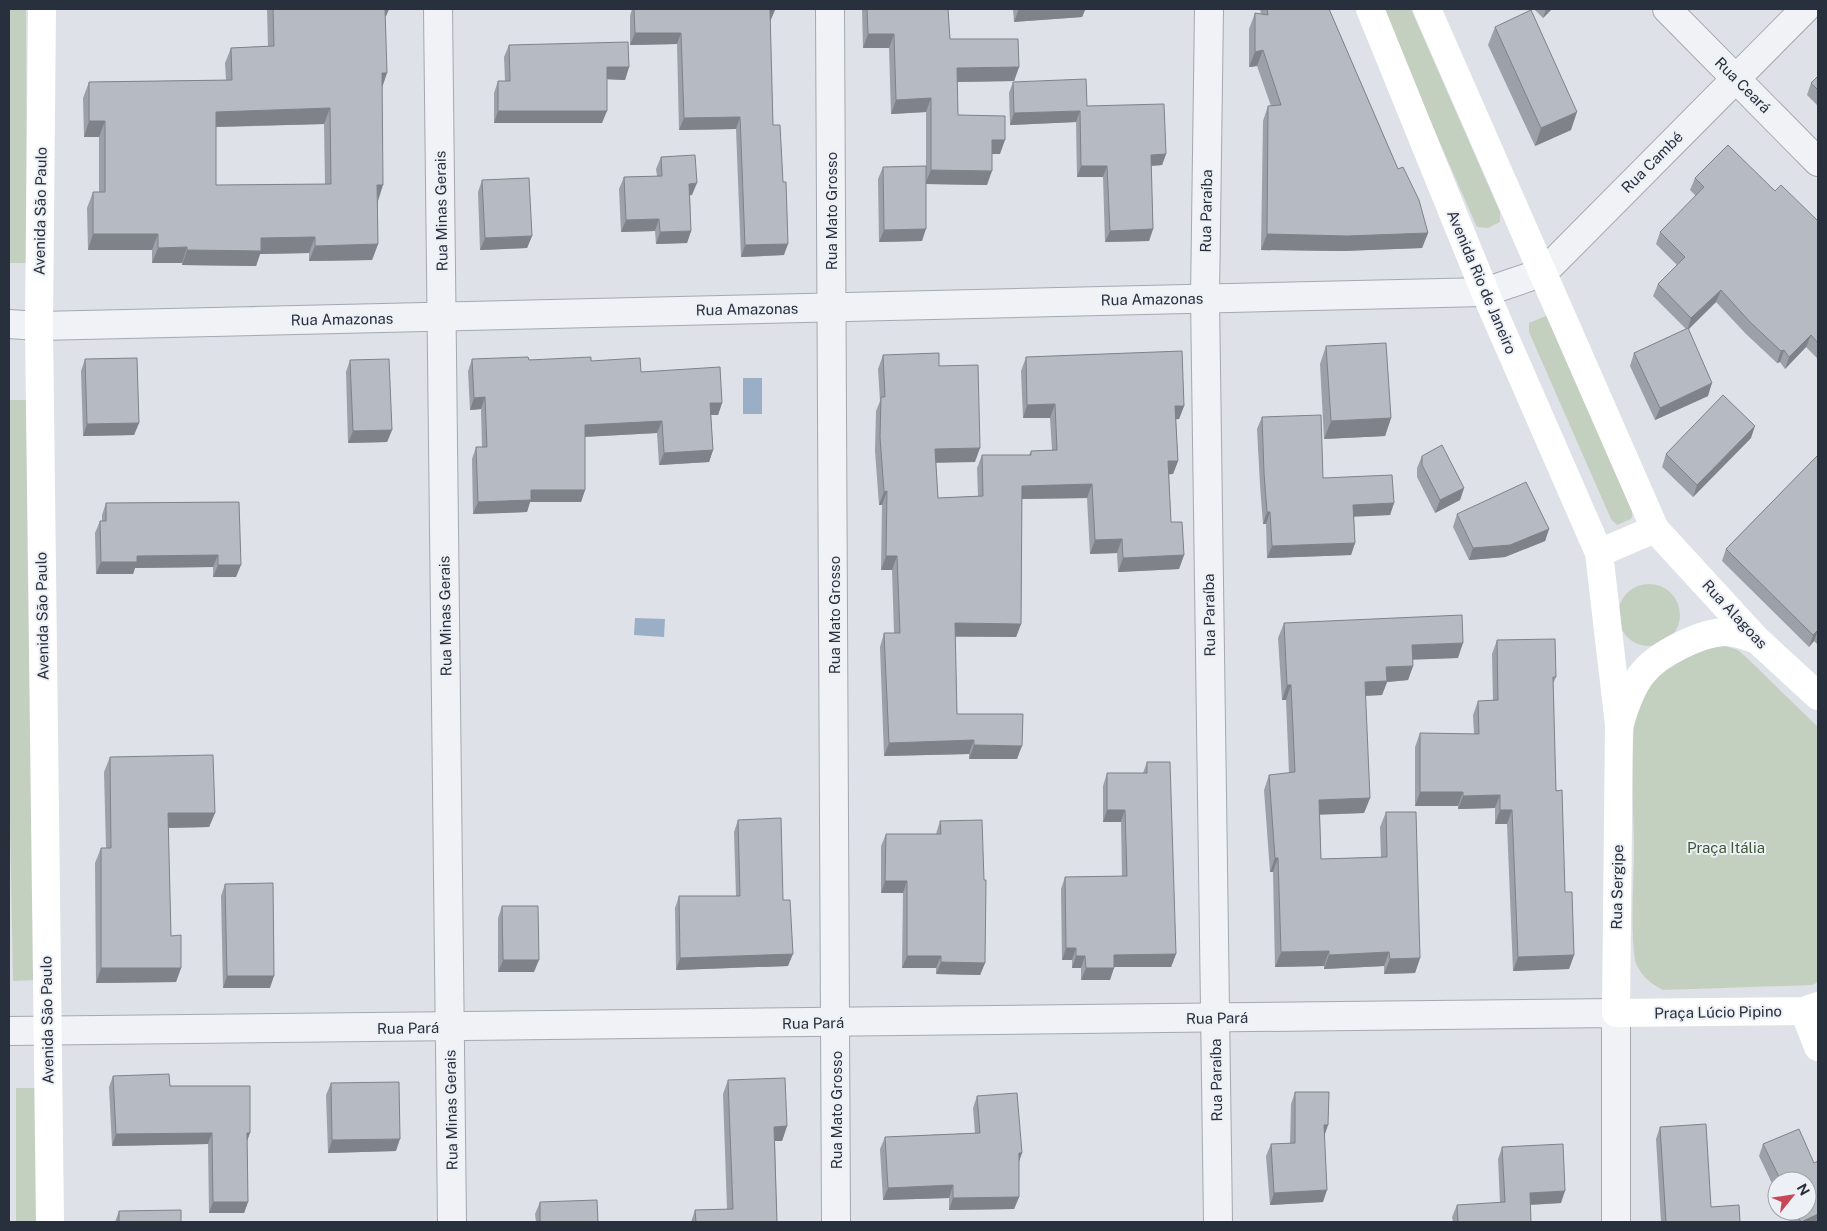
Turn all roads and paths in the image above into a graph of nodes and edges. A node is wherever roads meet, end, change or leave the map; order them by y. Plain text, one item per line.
1 (42, 9) edge
2 (438, 9) edge
3 (830, 9) edge
4 (1209, 9) edge
5 (1370, 9) edge
6 (1427, 9) edge
7 (1667, 9) edge
8 (1805, 9) edge
9 (1736, 78) junction
10 (1818, 162) edge
11 (1544, 272) junction
12 (1485, 292) junction
13 (1205, 298) junction
14 (832, 307) junction
15 (442, 317) junction
16 (9, 324) edge
17 (39, 326) junction
18 (1655, 529) junction
19 (1599, 553) junction
20 (1756, 639) junction
21 (1818, 696) edge
22 (1619, 724) junction
23 (1811, 1008) edge
24 (1616, 1013) junction
25 (1215, 1018) junction
26 (836, 1023) junction
27 (450, 1027) junction
28 (9, 1032) edge
29 (48, 1032) junction
30 (1818, 1046) edge
31 (50, 1222) edge
32 (452, 1222) edge
33 (836, 1222) edge
34 (1218, 1222) edge
35 (1616, 1222) edge

1 - 17 street, Avenida São Paulo
2 - 15 street, Rua Minas Gerais
3 - 14 street, Rua Mato Grosso
4 - 13 street, Rua Paraíba
5 - 12 street, Avenida Rio de Janeiro
6 - 11 street
7 - 9 street, Rua Ceará
8 - 9 street, Rua Cambé
9 - 10 street, Rua Ceará
9 - 11 street, Rua Cambé
11 - 12 street, Rua Cambé
11 - 18 street
12 - 13 street, Rua Amazonas
12 - 19 street, Avenida Rio de Janeiro
13 - 14 street, Rua Amazonas
13 - 25 street, Rua Paraíba
14 - 15 street, Rua Amazonas
14 - 26 street, Rua Mato Grosso
15 - 17 street, Rua Amazonas
15 - 27 street, Rua Minas Gerais
16 - 17 street, Rua Amazonas
17 - 29 street, Avenida São Paulo
18 - 19 street
18 - 20 street, Rua Alagoas
19 - 22 street, Rua Sergipe
20 - 21 street, Rua Alagoas
20 - 22 street
22 - 24 street, Rua Sergipe
23 - 24 street, Praça Lúcio Pipino
23 - 30 street
24 - 25 street, Rua Pará
24 - 35 street, Rua Sergipe
25 - 26 street, Rua Pará
25 - 34 street, Rua Paraíba
26 - 27 street, Rua Pará
26 - 33 street, Rua Mato Grosso
27 - 29 street, Rua Pará
27 - 32 street, Rua Minas Gerais
28 - 29 street, Rua Pará
29 - 31 street, Avenida São Paulo

